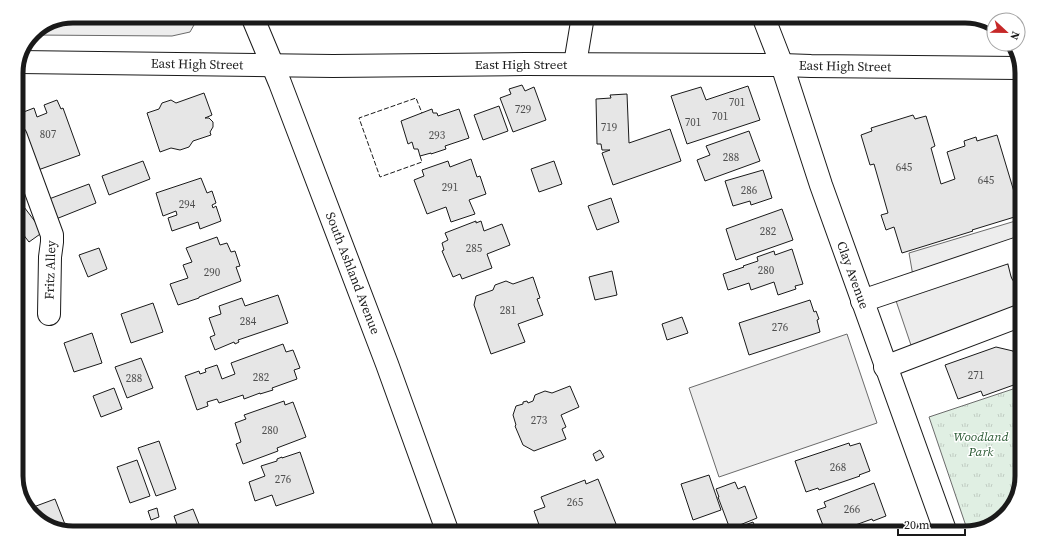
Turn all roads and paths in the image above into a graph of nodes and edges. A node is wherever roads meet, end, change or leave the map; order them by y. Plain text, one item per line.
1 (255, 23) edge
2 (582, 23) edge
3 (766, 23) edge
4 (24, 62) edge
5 (575, 64) junction
6 (273, 65) junction
7 (782, 65) junction
8 (1015, 68) edge
9 (23, 156) edge
10 (1015, 249) edge
11 (862, 301) junction
12 (49, 314) dead end
13 (1015, 318) edge
14 (885, 367) junction
15 (445, 526) edge
16 (943, 526) edge

1 - 6 street, South Ashland Avenue
2 - 5 street
3 - 7 street, Clay Avenue
4 - 6 street, East High Street
5 - 6 street, East High Street
5 - 7 street, East High Street
6 - 15 street, South Ashland Avenue
7 - 8 street, East High Street
7 - 11 street, Clay Avenue
9 - 12 street, Fritz Alley
10 - 11 street
11 - 14 street, Clay Avenue
13 - 14 street
14 - 16 street, Clay Avenue

